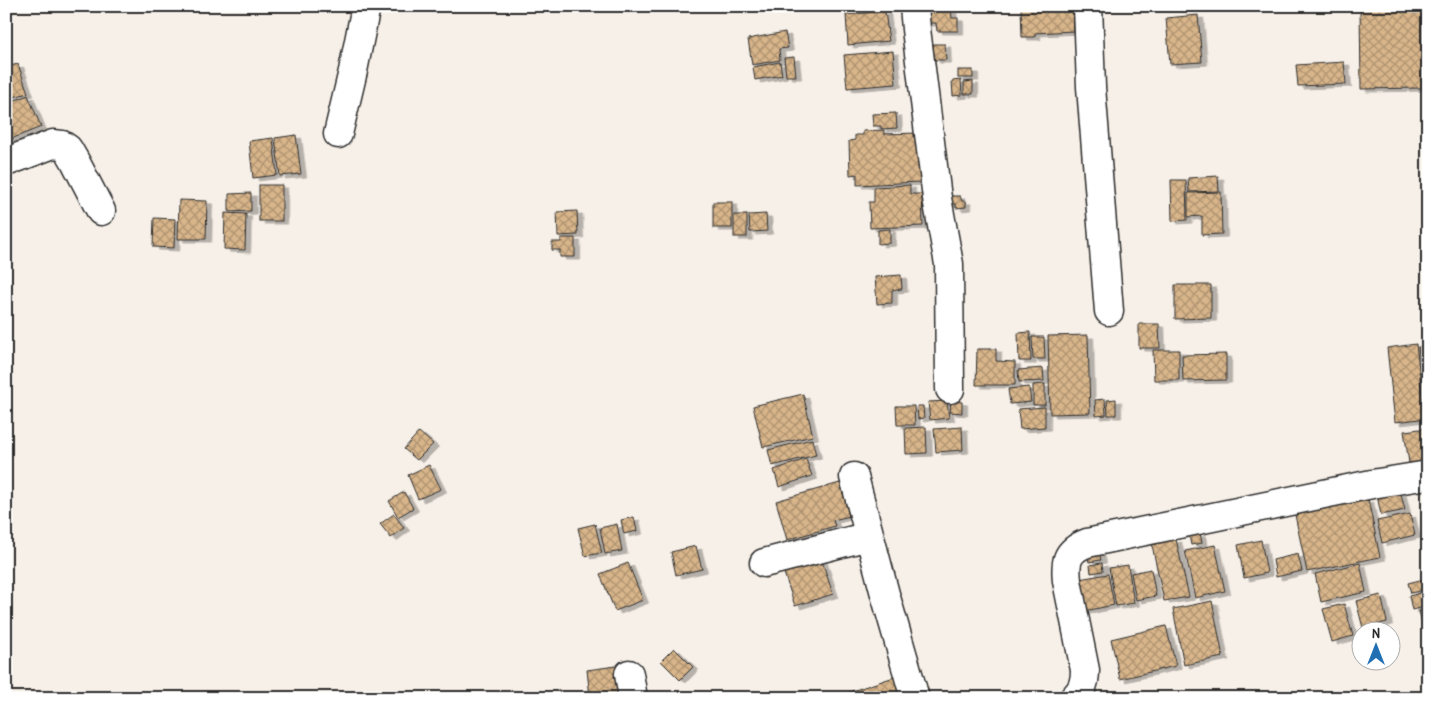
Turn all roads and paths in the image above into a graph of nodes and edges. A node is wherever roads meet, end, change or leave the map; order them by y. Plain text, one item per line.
1 (366, 6) edge
2 (914, 6) edge
3 (1088, 6) edge
4 (338, 134) dead end
5 (6, 162) edge
6 (101, 211) dead end
7 (1109, 311) dead end
8 (950, 389) dead end
9 (1428, 475) edge
10 (854, 477) dead end
11 (870, 536) junction
12 (764, 562) dead end
13 (915, 698) edge
14 (1074, 698) edge

1 - 4 street
2 - 8 street
3 - 7 street
5 - 6 street
9 - 14 street
10 - 11 street
11 - 12 street
11 - 13 street

